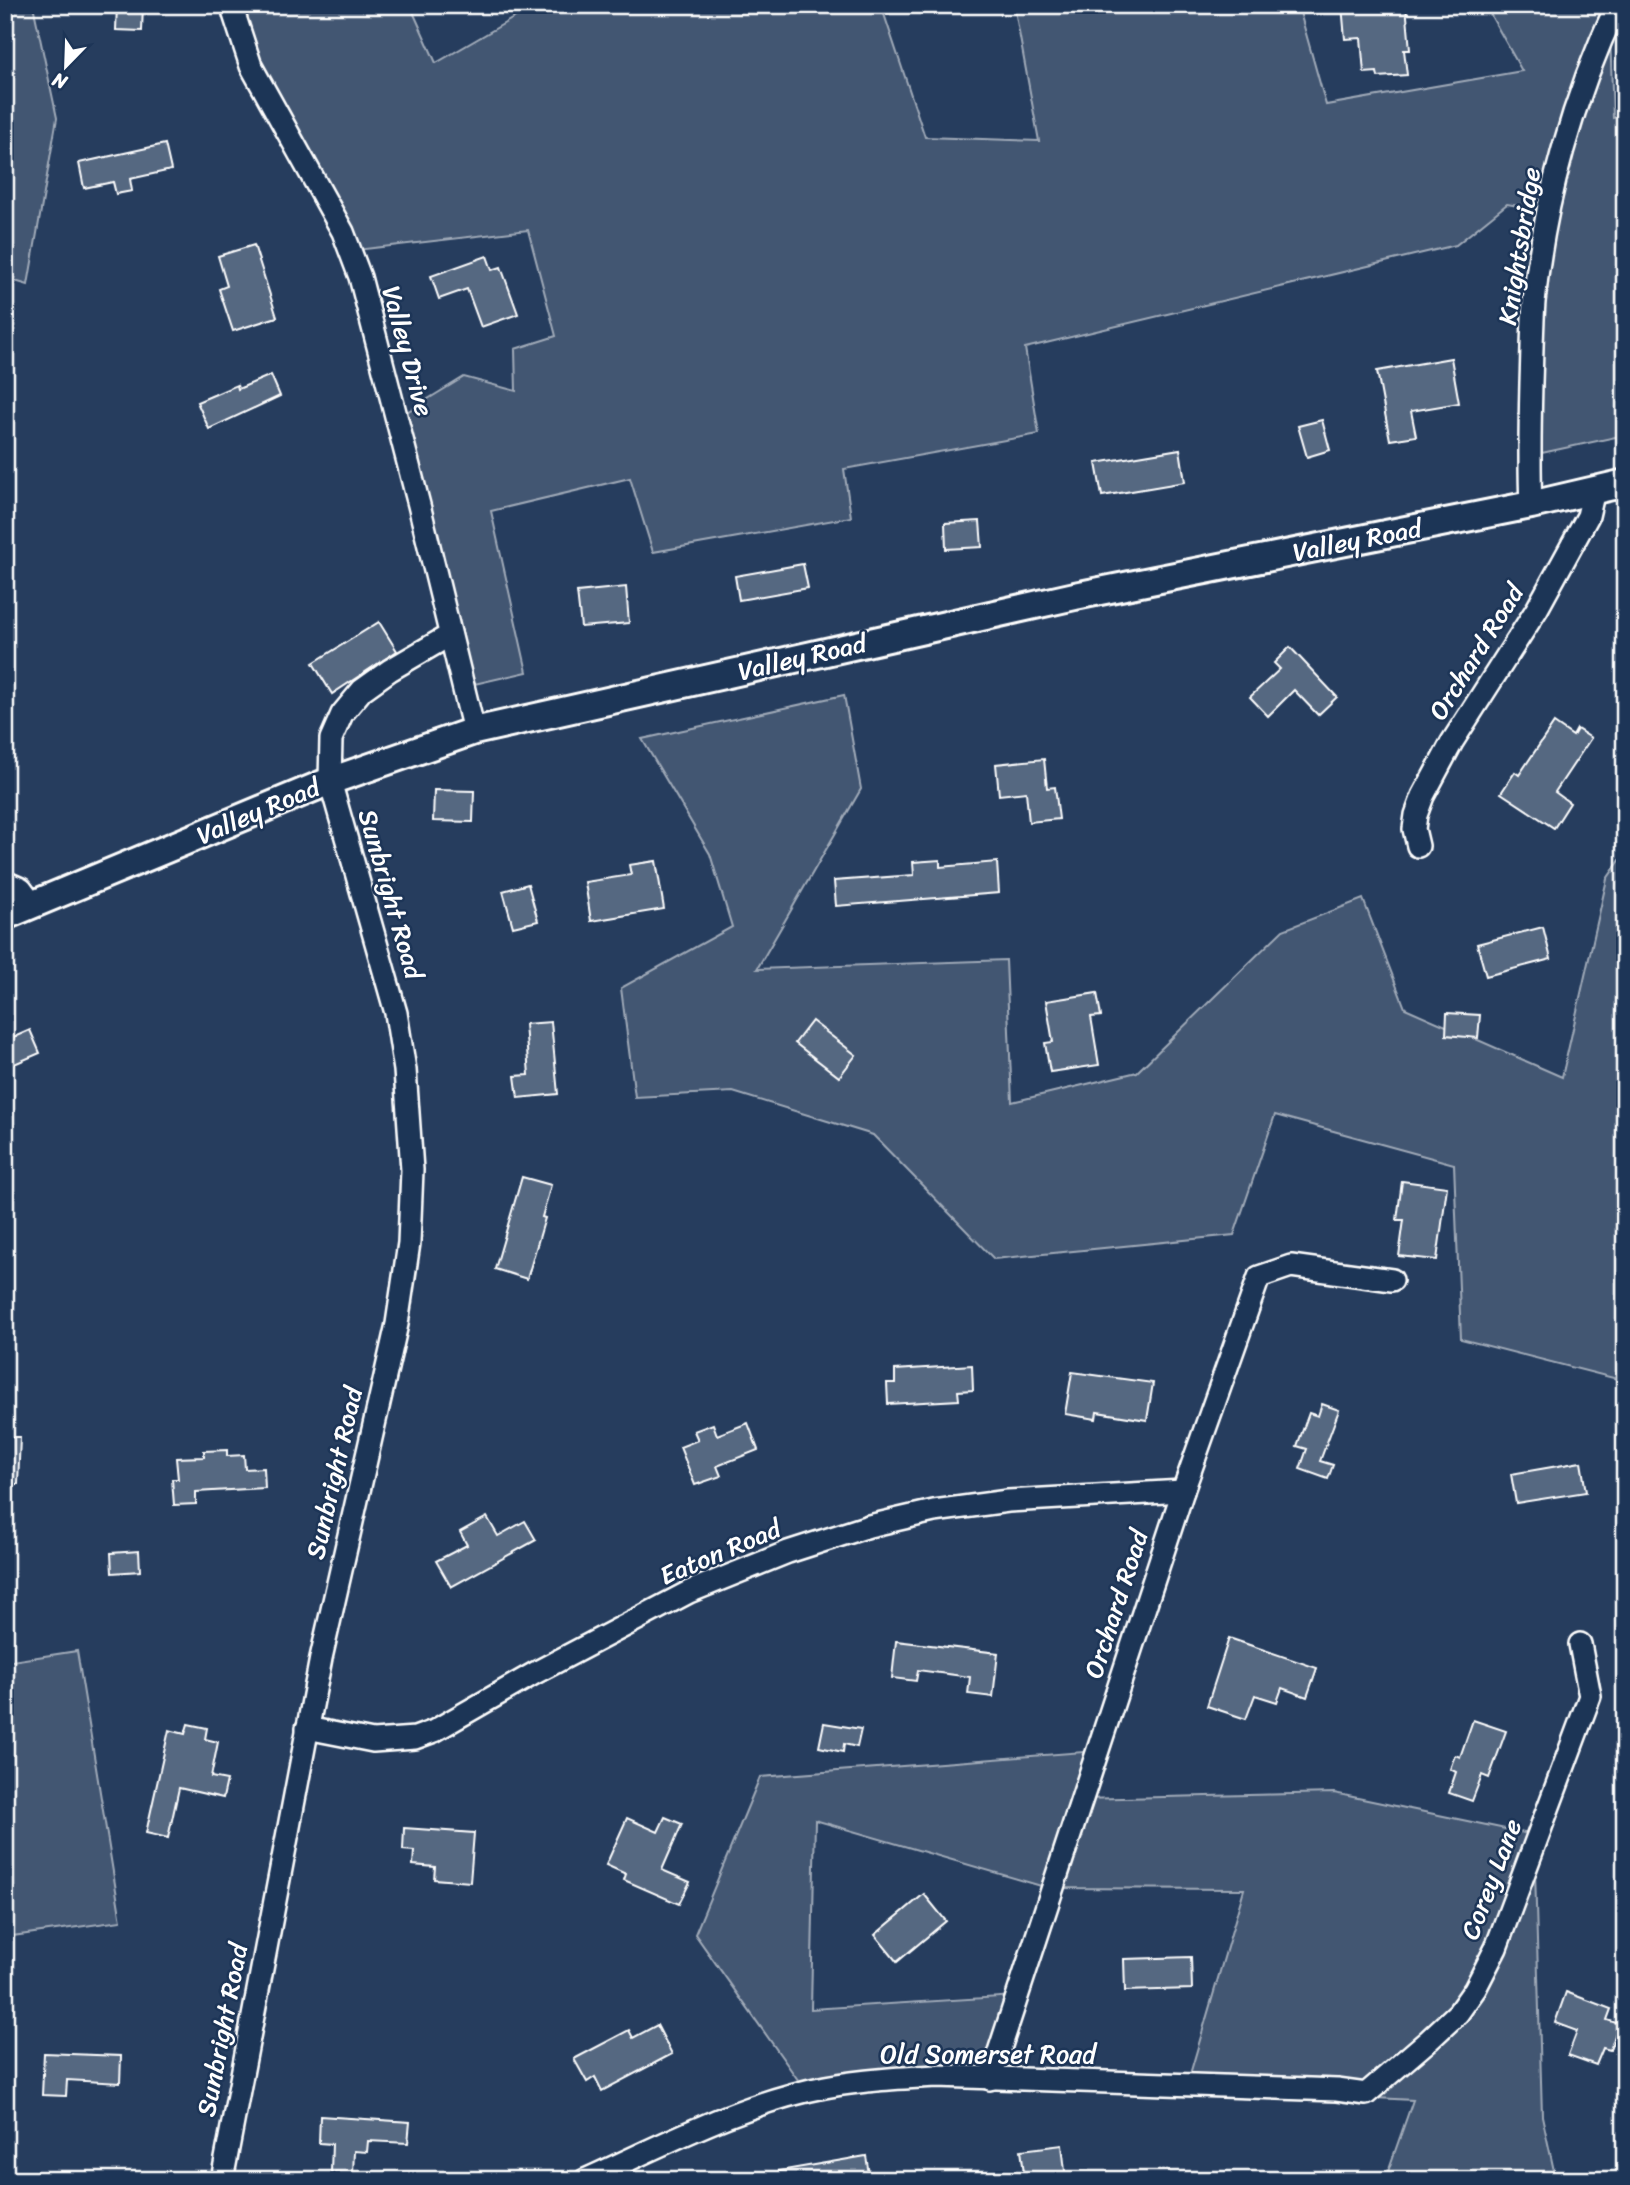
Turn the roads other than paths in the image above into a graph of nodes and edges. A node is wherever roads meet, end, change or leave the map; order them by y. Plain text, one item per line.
1 (234, 5) edge
2 (1617, 5) edge
3 (1625, 483) edge
4 (1594, 490) junction
5 (1531, 505) junction
6 (450, 635) junction
7 (474, 731) junction
8 (330, 781) junction
9 (1418, 846) dead end
10 (5, 882) edge
11 (33, 905) junction
12 (5, 916) edge
13 (1392, 1280) dead end
14 (1183, 1491) junction
15 (1580, 1644) dead end
16 (307, 1728) junction
17 (990, 2079) junction
18 (1366, 2094) joint
19 (222, 2180) edge
20 (585, 2180) edge

1 - 6 street, Valley Drive
2 - 5 street, Knightsbridge
3 - 4 main road, Valley Road
4 - 5 main road, Valley Road
4 - 9 street, Orchard Road
5 - 7 main road, Valley Road
6 - 7 street, Valley Drive
6 - 8 street, Sunbright Road
7 - 8 main road, Valley Road
8 - 11 main road, Valley Road
8 - 16 street, Sunbright Road
10 - 11 street
11 - 12 main road, Valley Road
13 - 14 street, Orchard Road
14 - 16 street, Eaton Road
14 - 17 street, Orchard Road
15 - 18 street, Corey Lane
16 - 19 street, Sunbright Road
17 - 18 street, Old Somerset Road
17 - 20 street, Old Somerset Road

